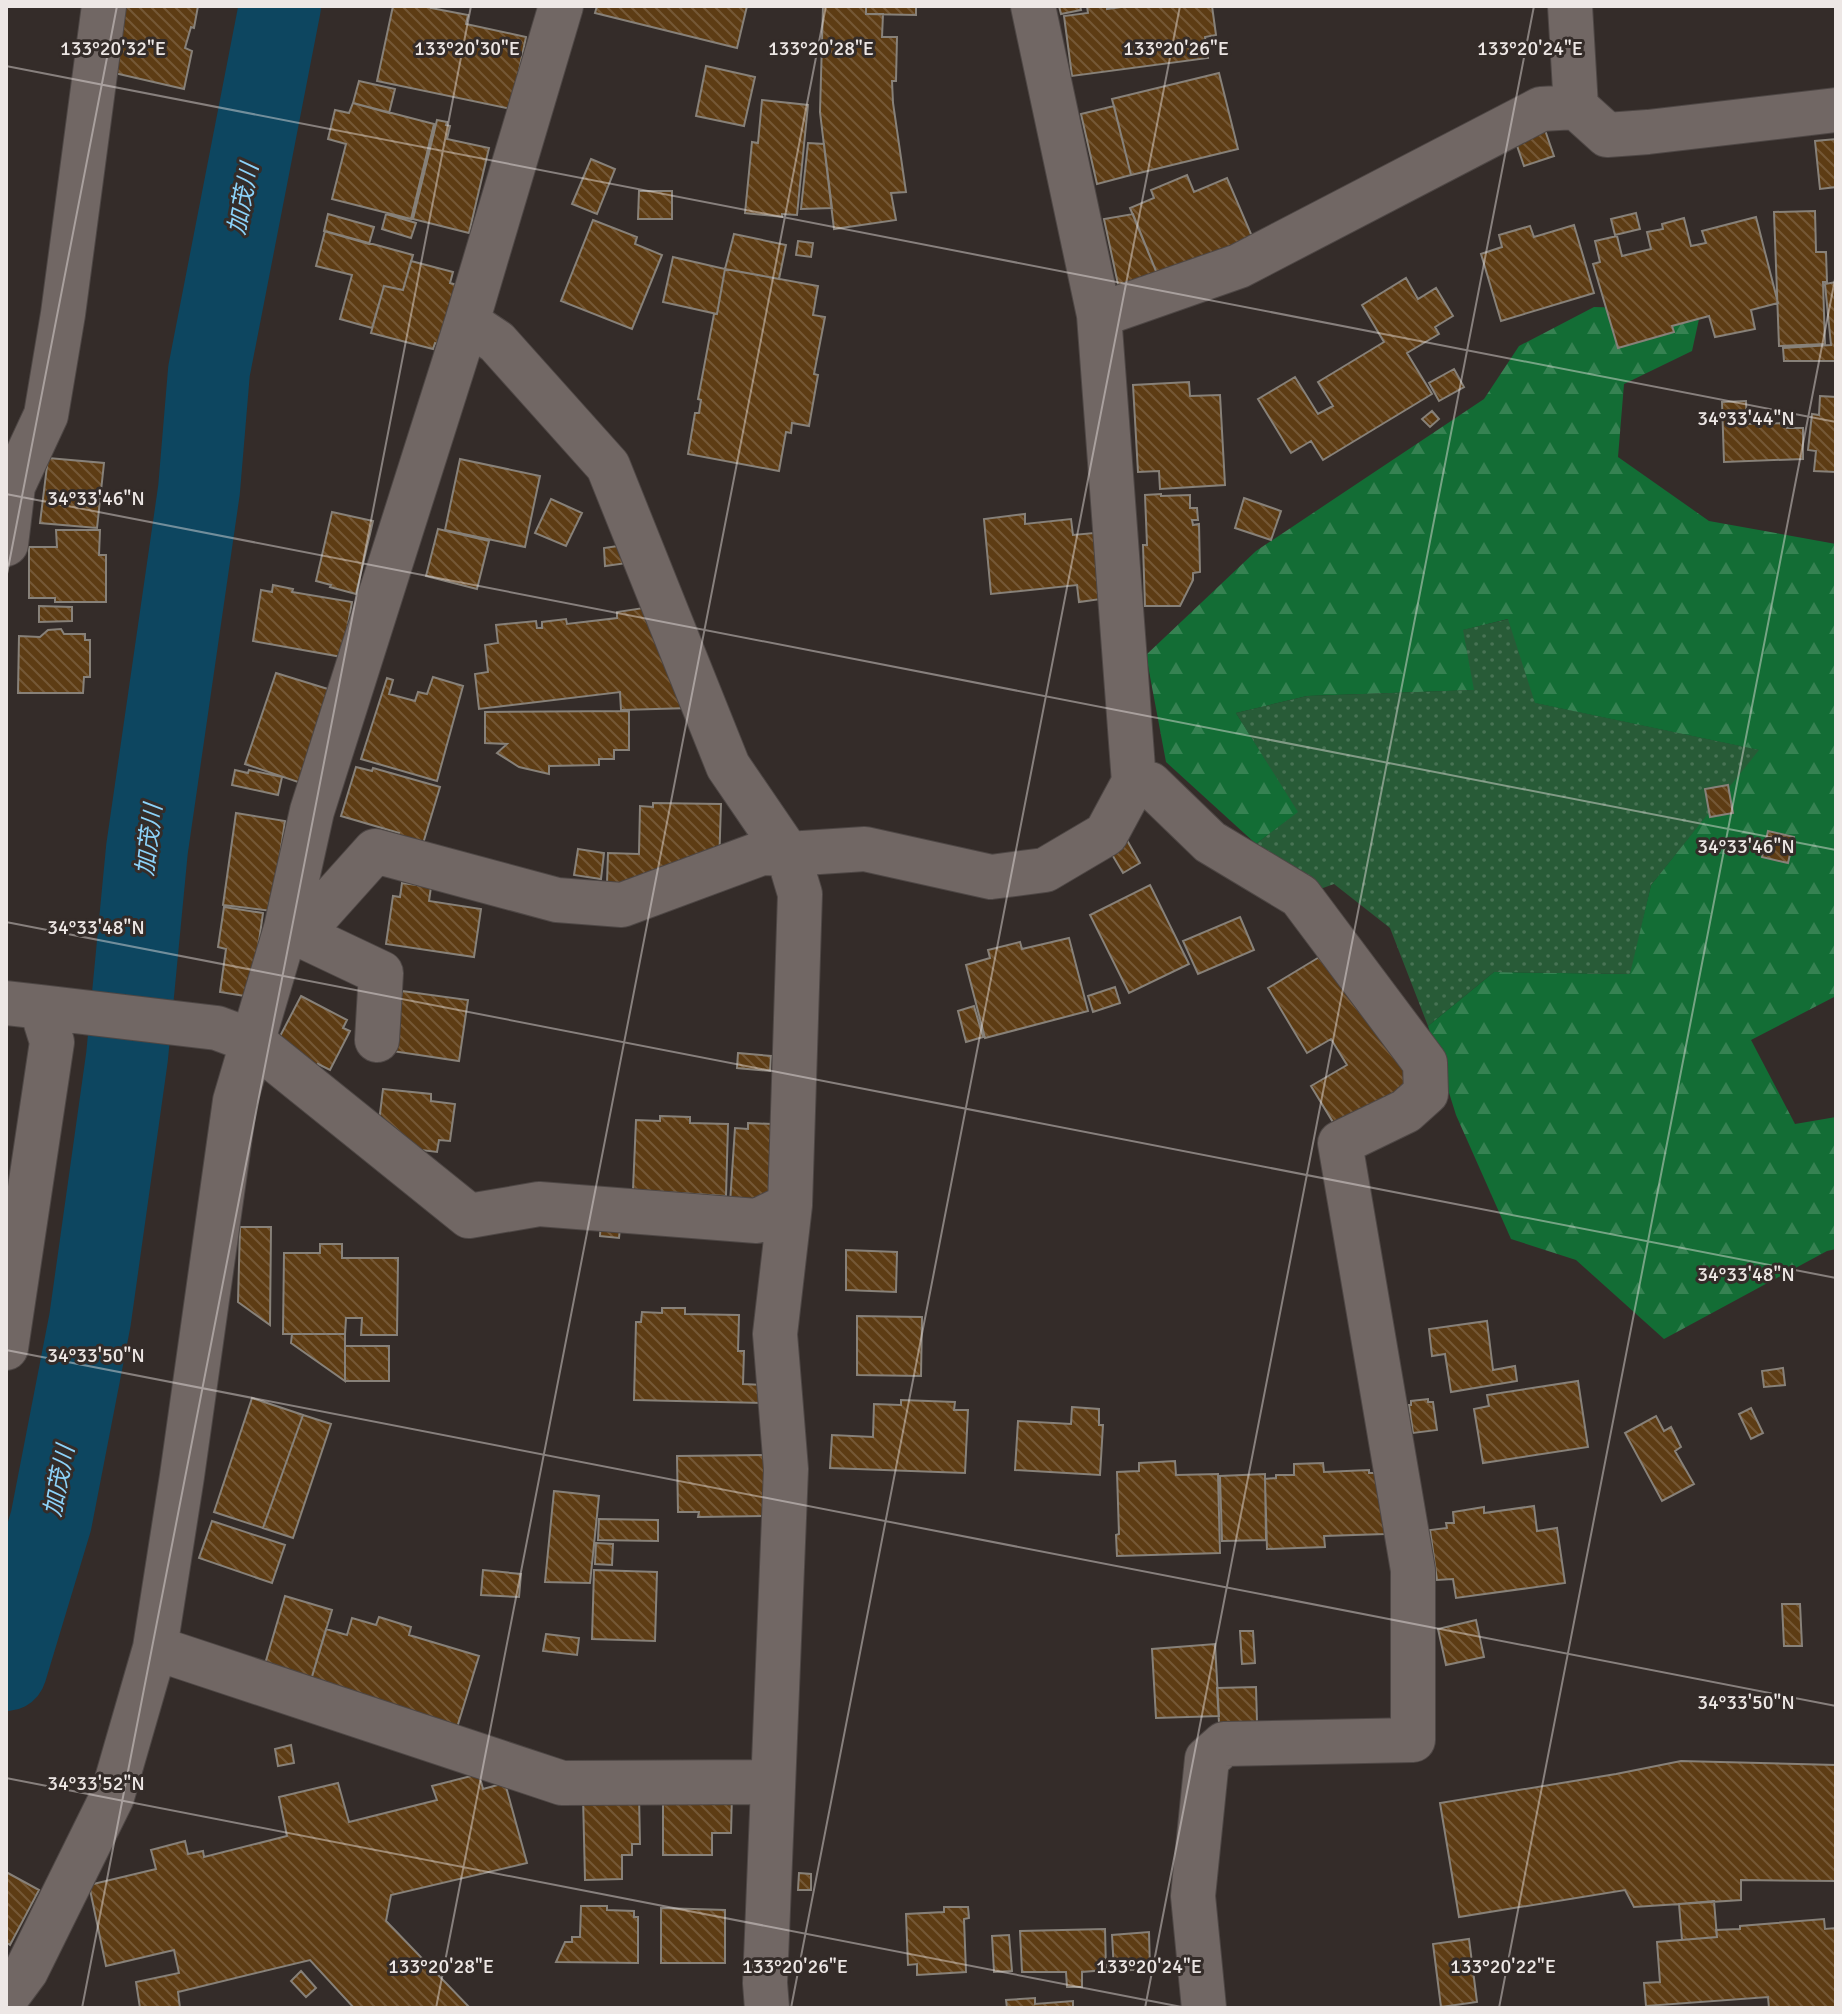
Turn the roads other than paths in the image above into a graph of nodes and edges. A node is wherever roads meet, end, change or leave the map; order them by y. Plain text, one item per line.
1 (104, 6) edge
2 (561, 6) edge
3 (1033, 6) edge
4 (1570, 6) edge
5 (1576, 107) junction
6 (1836, 110) edge
7 (1099, 315) junction
8 (467, 322) junction
9 (6, 544) edge
10 (1134, 782) junction
11 (788, 854) junction
12 (286, 928) junction
13 (36, 1007) edge
14 (235, 1034) junction
15 (377, 1040) dead end
16 (790, 1205) junction
17 (6, 1348) edge
18 (155, 1648) junction
19 (773, 1782) junction
20 (6, 1998) edge
21 (767, 2008) edge
22 (1204, 2008) edge

1 - 9 street
2 - 8 street
3 - 7 street
4 - 5 street
5 - 6 street
5 - 7 street
7 - 10 street
8 - 11 street
8 - 12 street
10 - 11 street
10 - 22 street
11 - 12 street
11 - 16 street
12 - 14 street
12 - 15 street
13 - 14 street
13 - 17 street
14 - 16 street
14 - 18 street
16 - 19 street
18 - 19 street
18 - 20 street
19 - 21 street

